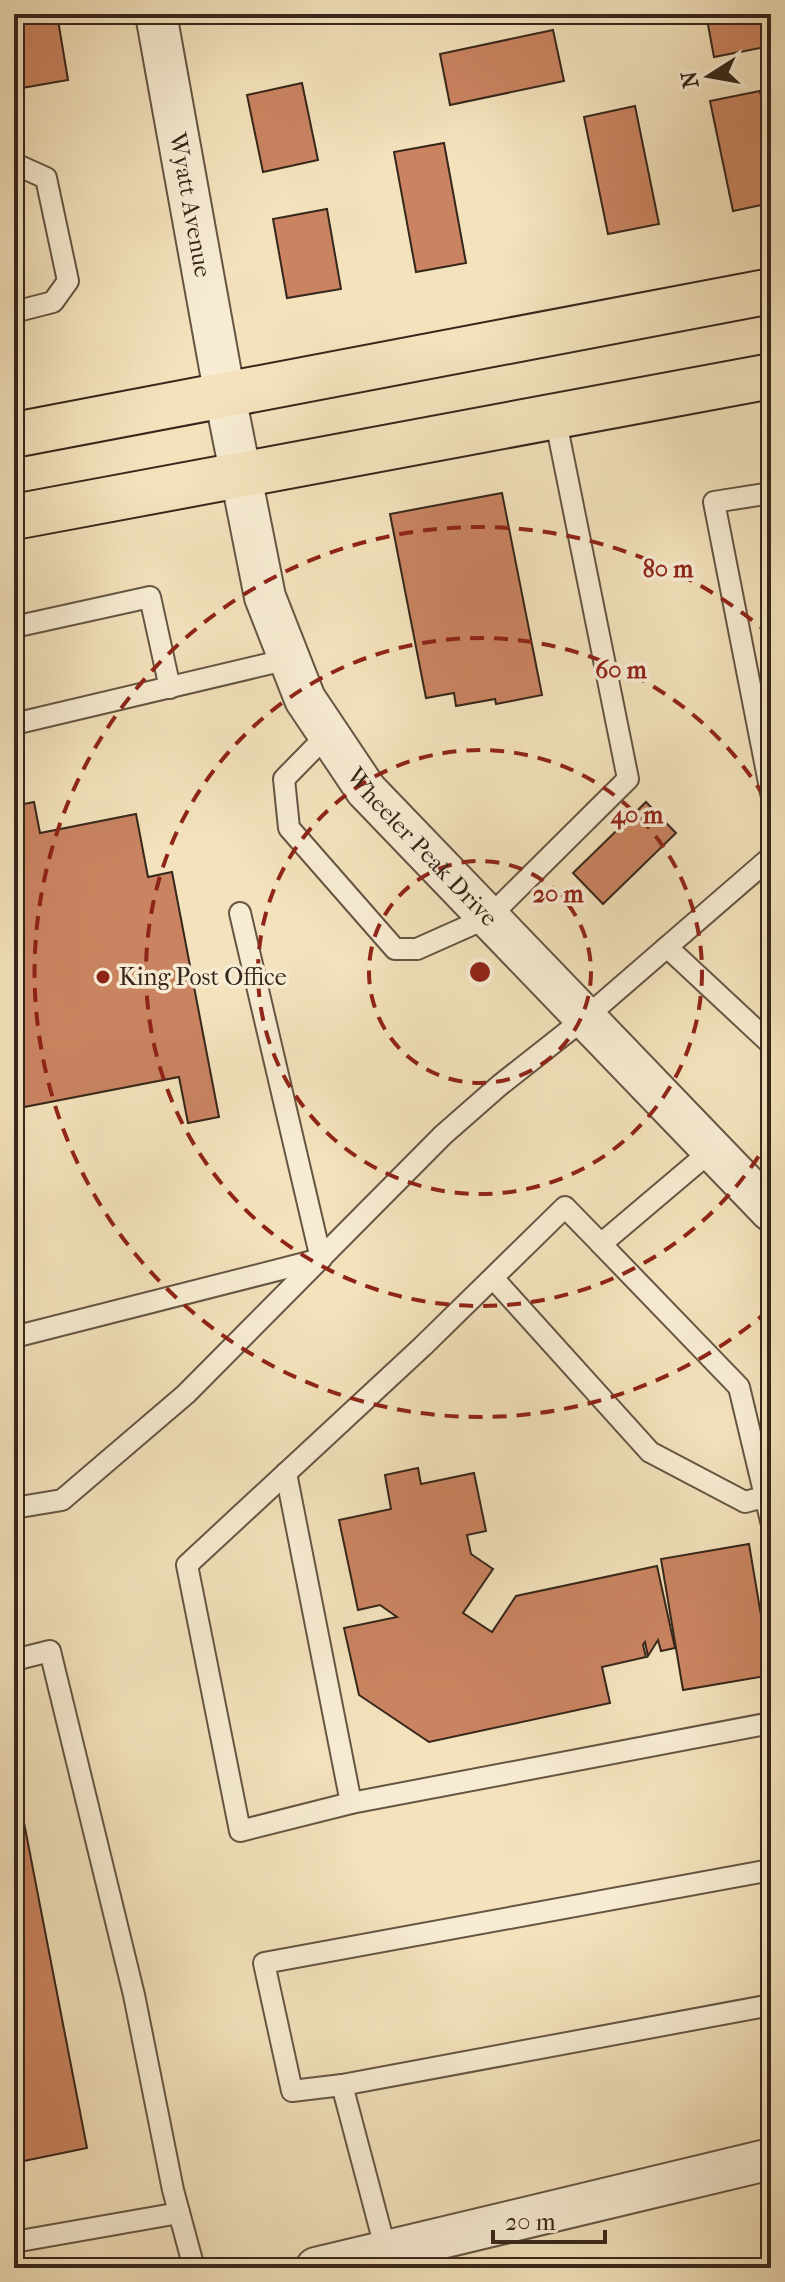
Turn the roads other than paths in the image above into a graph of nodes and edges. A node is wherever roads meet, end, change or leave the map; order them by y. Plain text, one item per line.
1 (156, 14) edge
2 (14, 166) edge
3 (771, 291) edge
4 (14, 312) edge
5 (771, 376) edge
6 (225, 396) junction
7 (555, 417) junction
8 (14, 435) edge
9 (241, 475) junction
10 (771, 493) edge
11 (14, 517) edge
12 (14, 627) edge
13 (289, 659) junction
14 (170, 688) junction
15 (14, 724) edge
16 (328, 734) junction
17 (771, 793) edge
18 (771, 857) edge
19 (240, 913) dead end
20 (489, 917) junction
21 (667, 947) junction
22 (585, 1018) junction
23 (771, 1044) edge
24 (712, 1150) junction
25 (771, 1211) edge
26 (601, 1244) junction
27 (321, 1259) junction
28 (493, 1278) junction
29 (14, 1337) edge
30 (286, 1473) junction
31 (768, 1496) edge
32 (14, 1508) edge
33 (771, 1521) edge
34 (14, 1660) edge
35 (771, 1723) edge
36 (351, 1803) junction
37 (771, 1870) edge
38 (771, 2005) edge
39 (342, 2085) junction
40 (771, 2159) edge
41 (179, 2213) junction
42 (14, 2242) edge
43 (386, 2251) junction
44 (194, 2268) edge
45 (316, 2268) edge

1 - 6 street, Wyatt Avenue
2 - 4 lane
3 - 6 main road
5 - 7 main road
6 - 8 main road
6 - 9 street, Wheeler Peak Drive
7 - 9 main road
7 - 20 lane
9 - 11 main road
9 - 13 street, Wheeler Peak Drive
10 - 17 lane
12 - 14 lane
13 - 14 lane
13 - 16 street, Wheeler Peak Drive
14 - 15 lane
16 - 20 street, Wheeler Peak Drive
16 - 20 lane
18 - 21 lane
19 - 27 lane
20 - 22 street, Wheeler Peak Drive
21 - 22 lane
21 - 23 lane
22 - 24 street, Wheeler Peak Drive
22 - 27 lane
24 - 25 street, Wheeler Peak Drive
24 - 26 lane
26 - 28 lane
26 - 31 lane
27 - 29 lane
27 - 32 lane
28 - 30 lane
28 - 31 lane
30 - 36 lane
30 - 36 lane
31 - 33 lane
34 - 41 lane
35 - 36 lane
37 - 39 lane
38 - 39 lane
39 - 43 lane
40 - 43 street
41 - 42 lane
41 - 44 lane
43 - 45 street

